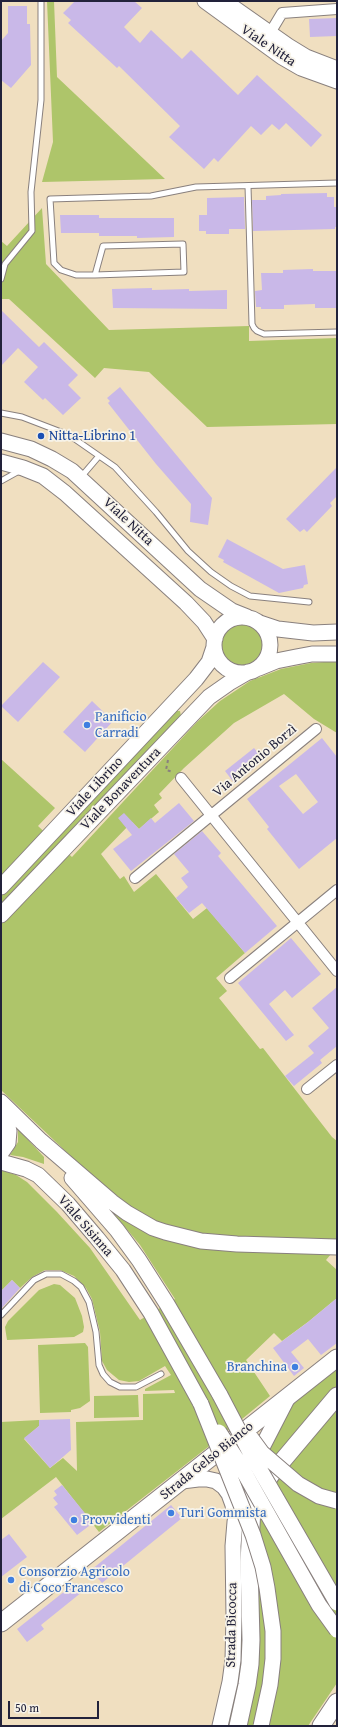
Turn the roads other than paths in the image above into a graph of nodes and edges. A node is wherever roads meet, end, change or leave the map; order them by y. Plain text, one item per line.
1 (41, 1) edge
2 (205, 1) edge
3 (224, 1) edge
4 (337, 8) edge
5 (266, 39) junction
6 (337, 69) edge
7 (337, 81) edge
8 (337, 183) edge
9 (248, 186) junction
10 (95, 274) junction
11 (1, 279) edge
12 (337, 332) edge
13 (1, 413) edge
14 (1, 441) edge
15 (99, 456) junction
16 (1, 462) edge
17 (23, 468) junction
18 (81, 478) junction
19 (1, 481) edge
20 (310, 602) dead end
21 (254, 620) junction
22 (337, 632) edge
23 (214, 643) junction
24 (337, 654) edge
25 (254, 670) junction
26 (316, 729) dead end
27 (181, 778) road end
28 (212, 816) junction
29 (135, 878) dead end
30 (1, 887) edge
31 (337, 890) edge
32 (1, 914) edge
33 (297, 922) junction
34 (337, 971) edge
35 (230, 978) dead end
36 (337, 1065) edge
37 (307, 1089) dead end
38 (1, 1102) edge
39 (1, 1116) edge
40 (41, 1141) junction
41 (1, 1153) edge
42 (1, 1162) edge
43 (337, 1247) edge
44 (1, 1315) edge
45 (337, 1358) edge
46 (160, 1374) dead end
47 (220, 1395) junction
48 (289, 1395) junction
49 (337, 1396) edge
50 (201, 1404) junction
51 (232, 1440) junction
52 (249, 1474) junction
53 (182, 1481) junction
54 (337, 1501) edge
55 (233, 1505) junction
56 (235, 1522) junction
57 (337, 1603) edge
58 (1, 1623) edge
59 (337, 1630) edge
60 (337, 1702) edge
61 (220, 1726) edge
62 (238, 1726) edge
63 (261, 1726) edge
64 (321, 1726) edge

1 - 11 lane
2 - 5 main road, Viale Nitta
3 - 5 main road
4 - 5 street
5 - 6 main road
5 - 7 main road, Viale Nitta
8 - 9 lane
9 - 10 lane
9 - 12 lane
10 - 10 lane
13 - 15 lane
14 - 18 main road, Viale Nitta
15 - 18 lane
15 - 20 lane
16 - 17 main road
17 - 19 lane
17 - 23 main road
18 - 21 main road, Viale Nitta
21 - 22 main road, Viale Nitta
21 - 23 main road
21 - 25 main road
23 - 25 main road
23 - 30 main road, Viale Librino
24 - 25 main road, Viale Bonaventura
25 - 32 main road, Viale Bonaventura
26 - 28 street, Via Antonio Borzì
27 - 28 street
28 - 29 street, Via Antonio Borzì
28 - 33 street
31 - 33 street
33 - 34 street
33 - 35 street
36 - 37 street
38 - 40 main road
39 - 41 main road
40 - 43 main road
40 - 47 main road
42 - 50 main road, Viale Sisinna
44 - 46 lane
45 - 48 main road, Strada Gelso Bianco
47 - 54 main road, bridge
47 - 57 main road, bridge
48 - 51 main road, Strada Gelso Bianco
48 - 52 main road
49 - 62 main road
50 - 59 main road, bridge
50 - 63 main road, bridge
51 - 52 main road
51 - 53 main road, Strada Gelso Bianco
51 - 55 main road
52 - 56 main road
53 - 55 main road
53 - 58 main road, Strada Gelso Bianco
55 - 56 main road
56 - 61 main road, Strada Bicocca
60 - 64 main road

